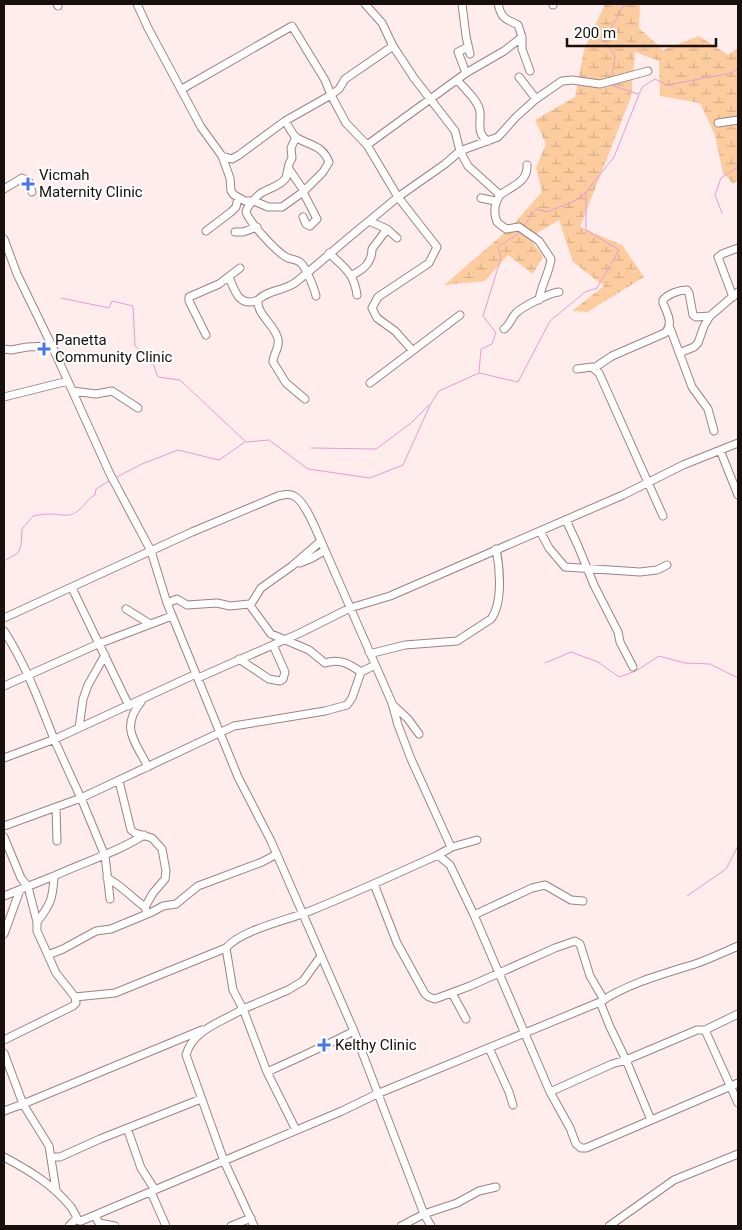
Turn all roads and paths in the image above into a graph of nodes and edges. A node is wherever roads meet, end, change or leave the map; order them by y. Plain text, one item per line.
1 (137, 4) edge
2 (365, 4) edge
3 (462, 4) edge
4 (498, 4) edge
5 (522, 37) junction
6 (393, 46) junction
7 (530, 71) dead end
8 (648, 71) dead end
9 (466, 74) junction
10 (519, 77) dead end
11 (457, 80) junction
12 (182, 89) junction
13 (330, 95) junction
14 (430, 99) junction
15 (536, 99) junction
16 (738, 120) edge
17 (286, 121) junction
18 (718, 123) dead end
19 (296, 137) junction
20 (488, 140) junction
21 (367, 145) junction
22 (460, 151) junction
23 (222, 156) junction
24 (527, 165) dead end
25 (289, 169) junction
26 (4, 189) edge
27 (32, 192) dead end
28 (304, 192) junction
29 (398, 197) junction
30 (238, 198) junction
31 (482, 198) dead end
32 (498, 198) junction
33 (254, 201) junction
34 (303, 217) dead end
35 (368, 221) junction
36 (257, 227) junction
37 (387, 229) junction
38 (206, 232) dead end
39 (235, 232) dead end
40 (397, 238) dead end
41 (4, 239) edge
42 (738, 248) edge
43 (329, 252) junction
44 (240, 268) dead end
45 (306, 272) junction
46 (352, 275) junction
47 (229, 277) junction
48 (559, 292) dead end
49 (736, 294) edge
50 (357, 295) dead end
51 (316, 296) dead end
52 (258, 300) junction
53 (539, 300) junction
54 (460, 315) dead end
55 (710, 316) junction
56 (670, 328) junction
57 (504, 329) dead end
58 (206, 335) dead end
59 (52, 346) junction
60 (4, 349) edge
61 (412, 350) junction
62 (679, 353) junction
63 (594, 368) junction
64 (576, 369) dead end
65 (68, 381) junction
66 (370, 383) dead end
67 (73, 391) junction
68 (4, 397) edge
69 (305, 399) dead end
70 (138, 408) dead end
71 (714, 431) dead end
72 (738, 443) edge
73 (720, 450) junction
74 (648, 482) junction
75 (738, 496) edge
76 (663, 516) dead end
77 (566, 520) junction
78 (540, 531) junction
79 (321, 541) junction
80 (496, 549) junction
81 (151, 551) junction
82 (324, 551) junction
83 (667, 565) dead end
84 (292, 566) junction
85 (588, 570) junction
86 (72, 588) junction
87 (167, 604) junction
88 (251, 604) junction
89 (126, 608) dead end
90 (350, 608) junction
91 (172, 616) junction
92 (4, 618) edge
93 (150, 624) junction
94 (264, 625) junction
95 (4, 631) edge
96 (286, 639) junction
97 (98, 644) junction
98 (269, 646) junction
99 (369, 652) junction
100 (105, 656) junction
101 (239, 659) junction
102 (375, 665) junction
103 (633, 667) dead end
104 (361, 672) junction
105 (28, 675) junction
106 (197, 676) junction
107 (4, 686) edge
108 (142, 700) junction
109 (392, 703) junction
110 (129, 706) junction
111 (80, 728) junction
112 (220, 732) junction
113 (420, 734) dead end
114 (55, 739) junction
115 (4, 758) edge
116 (148, 767) junction
117 (119, 782) junction
118 (81, 798) junction
119 (56, 807) junction
120 (4, 826) edge
121 (144, 835) junction
122 (4, 836) edge
123 (57, 840) dead end
124 (477, 840) dead end
125 (451, 848) junction
126 (277, 854) junction
127 (438, 855) junction
128 (105, 856) junction
129 (54, 876) junction
130 (107, 878) junction
131 (374, 884) junction
132 (24, 888) junction
133 (4, 896) edge
134 (110, 899) dead end
135 (583, 901) dead end
136 (146, 910) junction
137 (303, 913) junction
138 (474, 915) junction
139 (37, 922) junction
140 (4, 934) edge
141 (738, 946) edge
142 (226, 948) junction
143 (48, 955) junction
144 (322, 956) junction
145 (500, 973) junction
146 (452, 993) junction
147 (76, 997) junction
148 (602, 1001) junction
149 (243, 1009) junction
150 (738, 1014) edge
151 (466, 1019) dead end
152 (207, 1028) junction
153 (705, 1030) junction
154 (354, 1032) junction
155 (525, 1033) junction
156 (4, 1040) edge
157 (489, 1048) junction
158 (4, 1053) edge
159 (626, 1060) junction
160 (8, 1063) junction
161 (267, 1072) junction
162 (4, 1073) edge
163 (735, 1085) edge
164 (550, 1092) junction
165 (377, 1094) junction
166 (737, 1094) edge
167 (201, 1099) junction
168 (738, 1103) edge
169 (23, 1104) junction
170 (513, 1105) dead end
171 (4, 1111) edge
172 (651, 1120) junction
173 (126, 1128) junction
174 (296, 1130) junction
175 (738, 1154) edge
176 (4, 1157) edge
177 (52, 1157) junction
178 (224, 1161) junction
179 (496, 1187) dead end
180 (56, 1190) junction
181 (153, 1191) junction
182 (424, 1214) junction
183 (95, 1216) junction
184 (251, 1218) junction
185 (79, 1222) edge
186 (69, 1226) edge
187 (115, 1226) edge
188 (166, 1226) edge
189 (230, 1226) edge
190 (254, 1226) edge
191 (400, 1226) edge
192 (431, 1226) edge
193 (610, 1226) edge

1 - 12 street
2 - 6 street
3 - 9 street
4 - 5 street
5 - 7 street
5 - 9 street
6 - 13 street
6 - 14 street
8 - 15 street
9 - 11 street
10 - 15 street
11 - 14 street
11 - 20 street
12 - 13 street
12 - 23 street
13 - 17 street
13 - 21 street
14 - 21 street
14 - 22 street
15 - 20 street
16 - 18 street
17 - 19 street
17 - 23 street
19 - 25 street
19 - 28 street
20 - 22 street
21 - 29 street
22 - 29 street
22 - 32 street
23 - 30 street
24 - 32 street
25 - 28 street
25 - 33 street
26 - 27 street
28 - 33 street
28 - 34 street
29 - 35 street
29 - 61 street
30 - 33 street
30 - 38 street
31 - 32 street
32 - 53 street
33 - 36 street
35 - 37 street
35 - 43 street
36 - 39 street
36 - 45 street
37 - 40 street
37 - 46 street
41 - 59 street
42 - 49 street
43 - 45 street
43 - 46 street
44 - 47 street
45 - 51 street
45 - 52 street
46 - 50 street
47 - 52 street
47 - 58 street
48 - 53 street
49 - 55 street
52 - 69 street
53 - 57 street
54 - 61 street
55 - 56 street
55 - 62 street
56 - 62 street
56 - 63 street
59 - 60 street
59 - 65 street
61 - 66 street
62 - 71 street
63 - 64 street
63 - 74 street
65 - 67 street
65 - 68 street
67 - 70 street
67 - 81 street
72 - 73 street
73 - 74 street
73 - 75 street
74 - 76 street
74 - 77 street
77 - 78 street
77 - 85 street
78 - 80 street
78 - 85 street
79 - 81 street
79 - 82 street
79 - 84 street
80 - 90 street
80 - 99 street
81 - 86 street
81 - 87 street
82 - 84 street
82 - 90 street
83 - 85 street
84 - 88 street
85 - 103 street
86 - 92 street
86 - 97 street
87 - 88 street
87 - 91 street
88 - 94 street
89 - 93 street
90 - 96 street
90 - 99 street
91 - 93 street
91 - 106 street
93 - 97 street
94 - 96 street
94 - 98 street
95 - 105 street
96 - 98 street
96 - 104 street
97 - 100 street
97 - 105 street
98 - 101 street
98 - 101 street
99 - 102 street
100 - 110 street
100 - 111 street
101 - 106 street
102 - 104 street
102 - 109 street
104 - 112 street
105 - 107 street
105 - 114 street
106 - 108 street
106 - 112 street
108 - 110 street
108 - 116 street
109 - 113 street
109 - 125 street
110 - 111 street
111 - 114 street
112 - 116 street
112 - 126 street
114 - 115 street
114 - 118 street
116 - 117 street
117 - 118 street
117 - 121 street
118 - 119 street
118 - 128 street
119 - 120 street
119 - 123 street
121 - 128 street
121 - 136 street
122 - 132 street
124 - 125 street
125 - 127 street
126 - 136 street
126 - 137 street
127 - 131 street
127 - 138 street
128 - 129 street
128 - 130 street
129 - 132 street
129 - 139 street
130 - 134 street
130 - 136 street
131 - 137 street
131 - 146 street
132 - 133 street
132 - 139 street
132 - 140 street
135 - 138 street
136 - 143 street
137 - 142 street
137 - 144 street
138 - 145 street
139 - 143 street
141 - 148 street
142 - 147 street
142 - 149 street
143 - 147 street
144 - 149 street
144 - 154 street
145 - 146 street
145 - 148 street
145 - 155 street
146 - 151 street
147 - 156 street
148 - 155 street
148 - 159 street
149 - 152 street
149 - 161 street
150 - 153 street
152 - 167 street
152 - 169 street
153 - 159 street
153 - 163 street
154 - 161 street
154 - 165 street
155 - 157 street
155 - 164 street
157 - 165 street
157 - 170 street
158 - 160 street
159 - 164 street
159 - 172 street
160 - 162 street
160 - 169 street
161 - 174 street
163 - 166 street
163 - 172 street
164 - 172 street
165 - 174 street
165 - 182 street
166 - 168 street
167 - 173 street
167 - 178 street
169 - 171 street
169 - 177 street
173 - 177 street
173 - 181 street
174 - 178 street
175 - 193 street
176 - 180 street
177 - 180 street
178 - 181 street
178 - 184 street
179 - 182 street
180 - 185 street
181 - 183 street
181 - 188 street
182 - 191 street
182 - 192 street
183 - 185 street
183 - 187 street
184 - 189 street
184 - 190 street
185 - 186 street

